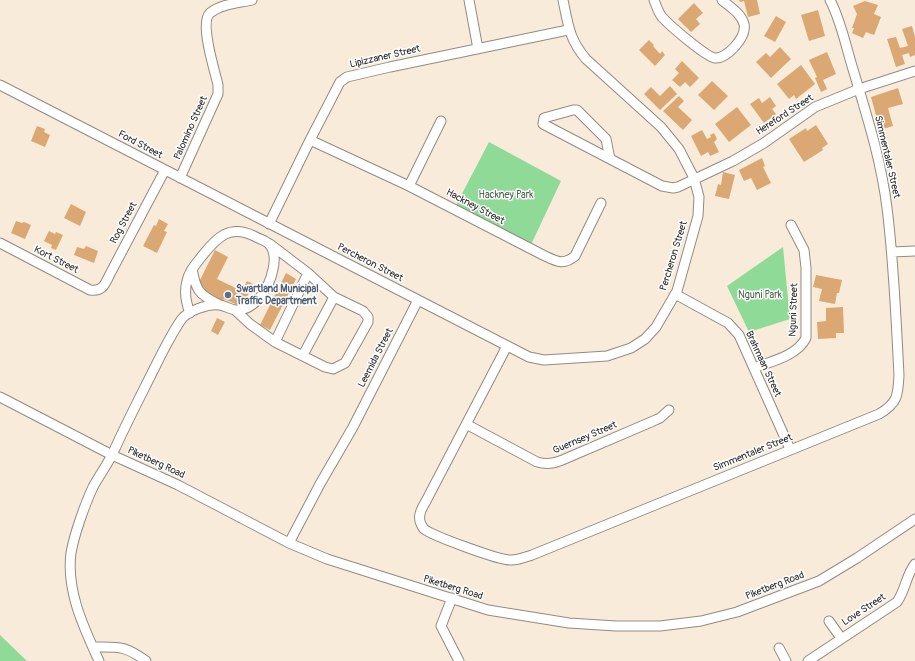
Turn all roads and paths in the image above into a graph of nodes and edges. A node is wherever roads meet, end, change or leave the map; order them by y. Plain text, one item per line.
1 (252, 0) edge
2 (469, 0) edge
3 (564, 0) edge
4 (654, 0) edge
5 (722, 0) edge
6 (830, 0) edge
7 (568, 30) junction
8 (478, 49) junction
9 (915, 71) edge
10 (0, 85) edge
11 (859, 89) junction
12 (441, 121) dead end
13 (310, 140) junction
14 (610, 159) junction
15 (165, 170) junction
16 (180, 178) junction
17 (694, 178) junction
18 (409, 186) junction
19 (601, 203) dead end
20 (269, 224) junction
21 (791, 225) dead end
22 (0, 243) edge
23 (268, 243) junction
24 (915, 251) edge
25 (892, 252) junction
26 (192, 269) junction
27 (308, 273) junction
28 (102, 287) joint
29 (675, 294) junction
30 (334, 297) junction
31 (418, 300) junction
32 (219, 305) junction
33 (234, 310) junction
34 (190, 313) junction
35 (275, 342) junction
36 (507, 346) junction
37 (303, 355) junction
38 (754, 368) junction
39 (0, 398) edge
40 (669, 410) dead end
41 (466, 424) junction
42 (790, 449) junction
43 (112, 455) junction
44 (915, 519) edge
45 (289, 543) junction
46 (915, 564) edge
47 (452, 598) junction
48 (829, 621) dead end
49 (841, 638) junction
50 (93, 647) junction
51 (779, 648) dead end
52 (99, 661) edge
53 (146, 661) edge
54 (458, 661) edge
55 (786, 661) edge
56 (808, 661) edge

1 - 16 street, Palomino Street
2 - 8 street
3 - 7 street, Percheron Street
4 - 5 street
6 - 11 street, Simmentaler Street
7 - 8 street, Lipizzaner Street
7 - 17 street, Percheron Street
8 - 13 street, Lipizzaner Street
9 - 11 street, Hereford Street
10 - 15 street, Ford Street
11 - 17 street, Hereford Street
11 - 25 street, Simmentaler Street
12 - 18 street
13 - 18 street, Hackney Street
13 - 20 street, Lipizzaner Street
14 - 14 street, Hereford Street
14 - 17 street, Hereford Street
15 - 16 street, Ford Street
15 - 28 street, Rog Street
16 - 20 street, Ford Street
17 - 29 street, Percheron Street
18 - 19 street, Hackney Street
20 - 31 street, Percheron Street
21 - 38 street, Nguni Street
22 - 28 street, Kort Street
23 - 26 street
23 - 27 street
23 - 33 street
24 - 25 street
25 - 42 street, Simmentaler Street
26 - 32 street
26 - 34 street
27 - 30 street
27 - 35 street
29 - 36 street, Percheron Street
29 - 38 street, Brahmaan Street
30 - 37 street
30 - 37 street
31 - 36 street, Percheron Street
31 - 45 street, Leemida Street
32 - 33 street
32 - 34 street
33 - 35 street
34 - 43 street
35 - 37 street
36 - 41 street, Simmentaler Street
38 - 42 street, Brahmaan Street
39 - 43 street, Piketberg Road
40 - 41 street, Guernsey Street
41 - 42 street, Simmentaler Street
43 - 45 street, Piketberg Road
43 - 50 street
44 - 47 street, Piketberg Road
45 - 47 street, Piketberg Road
46 - 49 street, Love Street
47 - 54 street
48 - 49 street
49 - 56 street, Love Street
50 - 52 street
50 - 53 street
51 - 55 street

